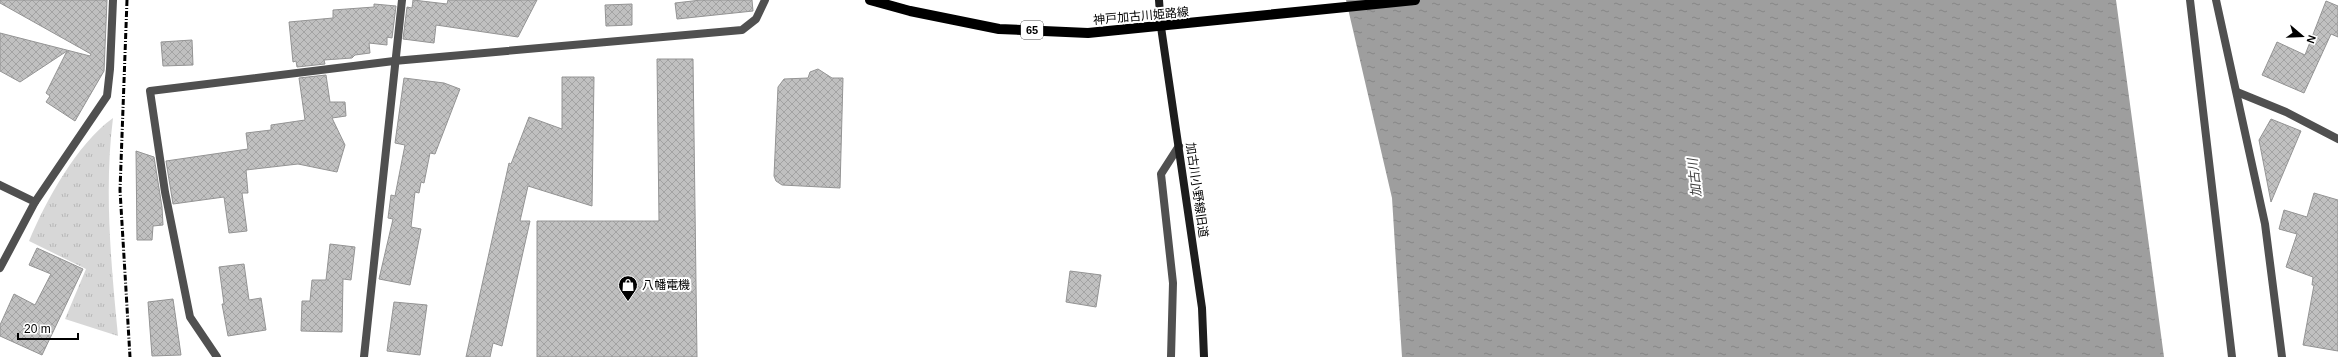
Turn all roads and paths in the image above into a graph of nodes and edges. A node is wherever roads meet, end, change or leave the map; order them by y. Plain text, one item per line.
1 (113, 0) edge
2 (402, 0) edge
3 (765, 0) edge
4 (870, 0) edge
5 (1159, 0) edge
6 (1415, 0) edge
7 (2190, 0) edge
8 (2216, 0) edge
9 (1161, 27) junction
10 (394, 61) junction
11 (2237, 92) junction
12 (2338, 139) edge
13 (1179, 146) junction
14 (0, 185) edge
15 (35, 202) junction
16 (0, 268) edge
17 (217, 357) edge
18 (364, 357) edge
19 (1171, 357) edge
20 (1204, 357) edge
21 (2232, 357) edge
22 (2282, 357) edge

1 - 15 street
2 - 10 street
3 - 10 street
4 - 9 main road, 神戸加古川姫路線 / 65
5 - 9 street, 加古川小野線旧道
6 - 9 main road, 神戸加古川姫路線 / 65
7 - 21 street
8 - 11 street
9 - 13 street, 加古川小野線旧道
10 - 17 street
10 - 18 street
11 - 12 street
11 - 22 street
13 - 19 street
13 - 20 street, 加古川小野線旧道
14 - 15 street
15 - 16 street

